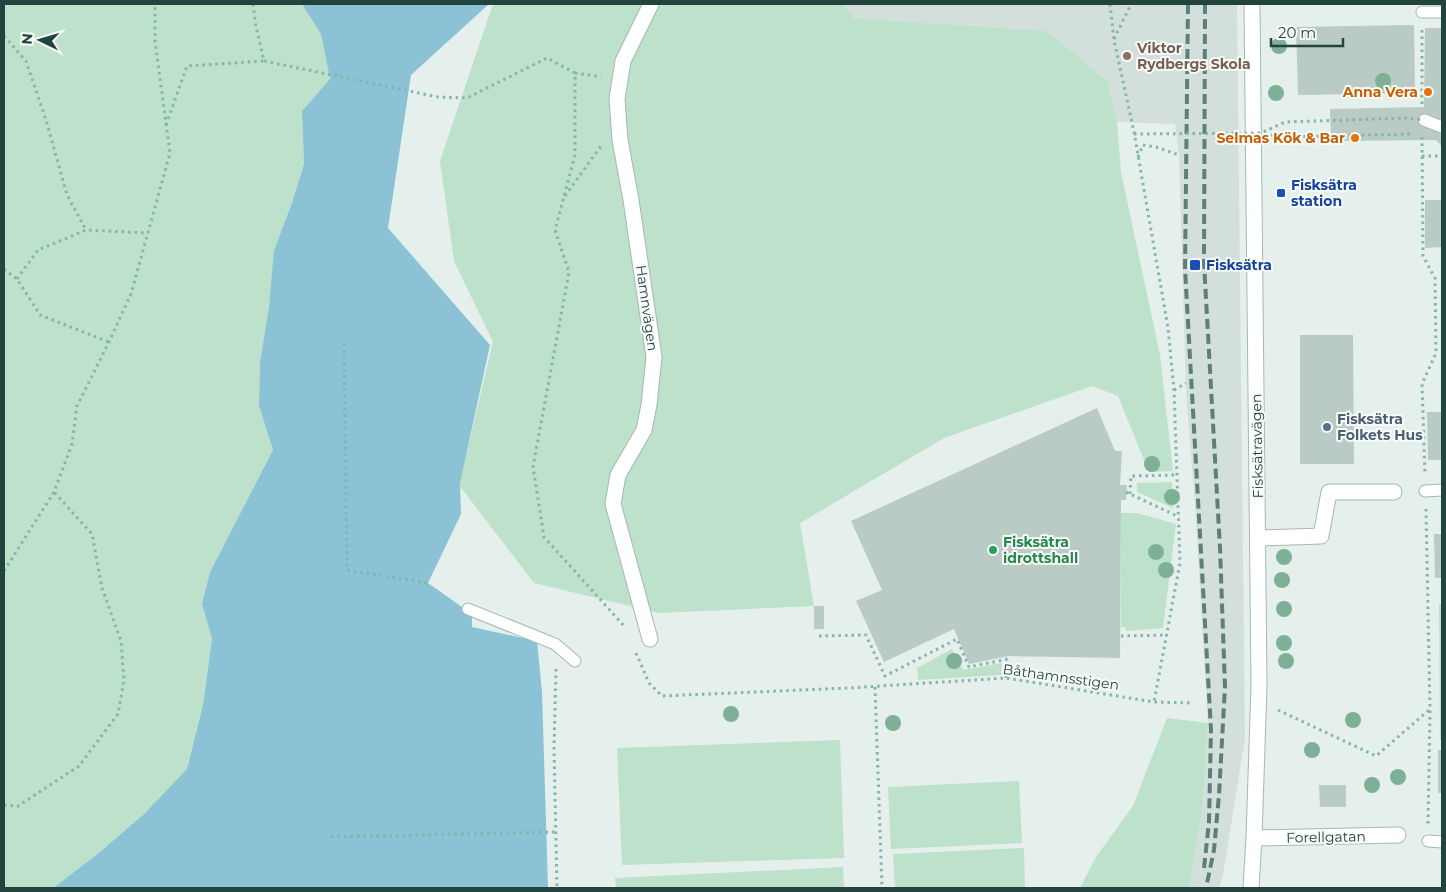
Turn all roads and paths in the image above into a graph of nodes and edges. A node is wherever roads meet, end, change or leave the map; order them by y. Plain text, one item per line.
1 (155, 4) edge
2 (253, 4) edge
3 (650, 4) edge
4 (1110, 4) edge
5 (1130, 4) edge
6 (1252, 4) edge
7 (1422, 12) joint
8 (1442, 12) edge
9 (4, 36) edge
10 (1114, 40) junction
11 (264, 61) junction
12 (575, 73) junction
13 (619, 80) junction
14 (1422, 106) dead end
15 (1423, 120) joint
16 (619, 124) junction
17 (166, 126) junction
18 (1442, 127) edge
19 (1261, 133) junction
20 (1134, 134) junction
21 (1422, 134) dead end
22 (1178, 154) dead end
23 (1422, 156) dead end
24 (1442, 156) edge
25 (1138, 158) junction
26 (564, 198) junction
27 (86, 230) junction
28 (148, 233) junction
29 (4, 269) edge
30 (17, 279) junction
31 (109, 342) junction
32 (344, 343) dead end
33 (1186, 383) dead end
34 (1174, 390) junction
35 (1177, 475) junction
36 (1425, 490) dead end
37 (1442, 490) edge
38 (54, 492) junction
39 (1394, 492) dead end
40 (1179, 517) junction
41 (1258, 538) junction
42 (4, 571) edge
43 (428, 583) dead end
44 (468, 609) dead end
45 (630, 632) dead end
46 (1167, 635) junction
47 (819, 636) dead end
48 (1121, 636) dead end
49 (650, 639) dead end
50 (633, 648) dead end
51 (556, 660) dead end
52 (575, 661) dead end
53 (1006, 678) junction
54 (875, 687) junction
55 (1154, 702) junction
56 (1193, 703) dead end
57 (1271, 706) dead end
58 (1430, 710) dead end
59 (4, 805) edge
60 (555, 832) junction
61 (1398, 835) dead end
62 (331, 837) dead end
63 (1254, 838) junction
64 (1428, 841) dead end
65 (1442, 842) edge
66 (557, 888) edge
67 (882, 888) edge
68 (1251, 888) edge

1 - 17 path
2 - 11 path
3 - 13 street, Hamnvägen
4 - 10 path
5 - 10 path
6 - 41 street, Fisksätravägen
7 - 8 lane
7 - 14 path
9 - 27 path
10 - 20 path
11 - 12 path
11 - 17 path
12 - 13 path
12 - 26 path
13 - 16 street, Hamnvägen
15 - 18 lane
15 - 19 path, bridge
16 - 26 path
16 - 49 street, Hamnvägen
17 - 28 path
19 - 20 path, bridge
19 - 21 path
20 - 25 path
22 - 25 path
23 - 24 path
25 - 34 path
26 - 45 path
27 - 28 path
27 - 30 path
28 - 31 path
29 - 30 path
30 - 31 path
31 - 38 path
32 - 43 path
33 - 34 path
34 - 35 path
35 - 40 path
35 - 40 path
36 - 37 lane
38 - 42 path
38 - 59 path
39 - 41 street
40 - 46 path
41 - 63 street, Fisksätravägen
44 - 52 lane
46 - 48 path
46 - 55 path
47 - 53 path
50 - 54 path, Båthamnsstigen
51 - 60 path
53 - 54 path, Båthamnsstigen
53 - 55 path, Båthamnsstigen
54 - 67 path
55 - 56 path, Båthamnsstigen
57 - 58 path
60 - 62 path
60 - 66 path
61 - 63 street, Forellgatan
63 - 68 street, Fisksätravägen
64 - 65 lane

